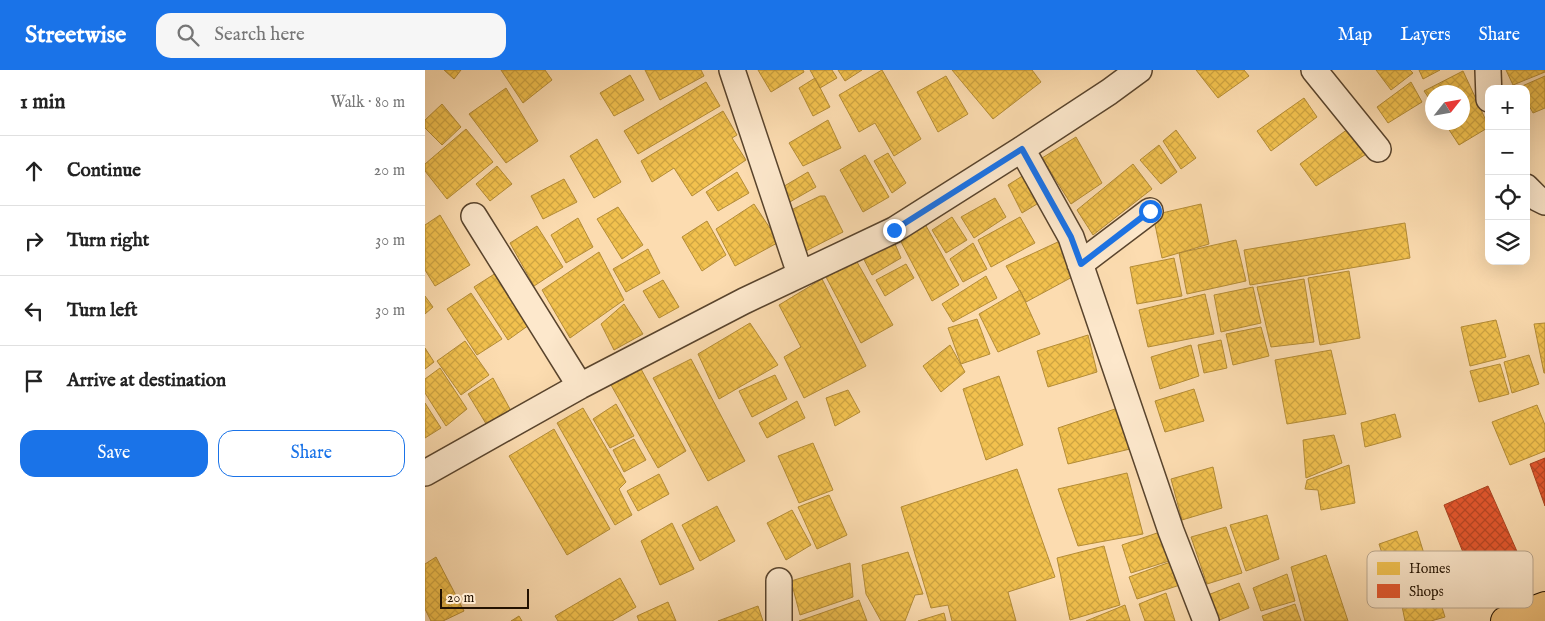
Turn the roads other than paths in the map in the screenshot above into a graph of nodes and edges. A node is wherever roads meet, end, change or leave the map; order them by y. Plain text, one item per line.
1 (732, 70) edge
2 (1139, 70) edge
3 (1314, 70) edge
4 (1488, 70) edge
5 (1489, 85) edge
6 (1022, 149) junction
7 (1378, 149) dead end
8 (1530, 192) edge
9 (1545, 202) edge
10 (1150, 211) dead end
11 (474, 216) dead end
12 (1081, 264) junction
13 (800, 274) junction
14 (579, 386) junction
15 (425, 473) edge
16 (779, 581) dead end
17 (1545, 606) edge
18 (779, 621) edge
19 (1206, 621) edge
20 (1505, 621) edge

1 - 13 street
2 - 6 street
3 - 7 street
4 - 5 street
6 - 12 street
6 - 13 street
8 - 9 street
10 - 12 street
11 - 14 street
12 - 19 street
13 - 14 street
14 - 15 street
16 - 18 street
17 - 20 highway

